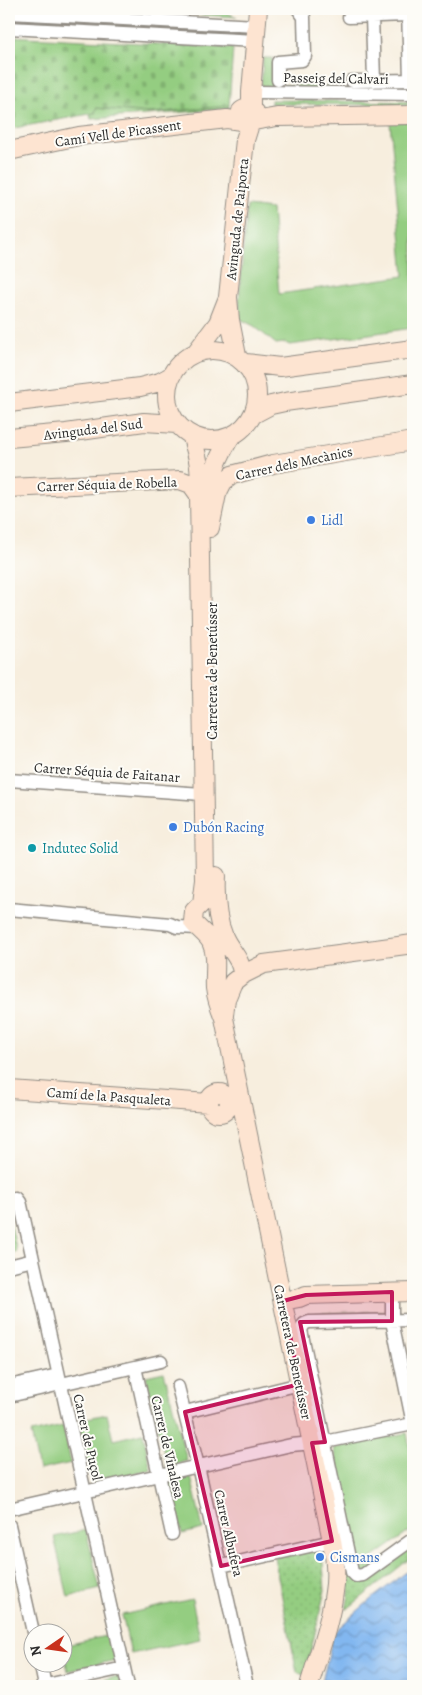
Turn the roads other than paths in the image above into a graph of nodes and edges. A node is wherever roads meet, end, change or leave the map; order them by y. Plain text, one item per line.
1 (258, 9) edge
2 (298, 9) edge
3 (408, 12) edge
4 (9, 13) edge
5 (154, 15) edge
6 (372, 16) junction
7 (349, 17) dead end
8 (9, 28) edge
9 (256, 34) junction
10 (153, 36) junction
11 (278, 80) dead end
12 (412, 80) edge
13 (352, 81) dead end
14 (374, 81) junction
15 (413, 94) edge
16 (247, 115) junction
17 (413, 115) edge
18 (9, 151) edge
19 (228, 298) junction
20 (413, 349) edge
21 (197, 351) junction
22 (241, 360) junction
23 (170, 376) junction
24 (413, 384) edge
25 (374, 389) junction
26 (413, 394) edge
27 (9, 403) edge
28 (254, 414) junction
29 (184, 429) junction
30 (231, 436) junction
31 (9, 438) edge
32 (413, 441) edge
33 (9, 488) edge
34 (199, 495) junction
35 (210, 528) junction
36 (9, 780) edge
37 (202, 794) junction
38 (9, 909) edge
39 (203, 913) junction
40 (413, 944) edge
41 (238, 972) junction
42 (217, 974) junction
43 (224, 1018) junction
44 (9, 1089) edge
45 (235, 1101) junction
46 (12, 1197) edge
47 (33, 1260) junction
48 (9, 1266) edge
49 (392, 1292) junction
50 (413, 1292) edge
51 (281, 1294) junction
52 (413, 1320) edge
53 (392, 1321) junction
54 (161, 1361) dead end
55 (134, 1367) junction
56 (59, 1379) junction
57 (300, 1384) junction
58 (9, 1386) edge
59 (178, 1387) dead end
60 (9, 1396) edge
61 (184, 1412) junction
62 (413, 1424) edge
63 (318, 1443) junction
64 (198, 1466) junction
65 (158, 1475) junction
66 (84, 1492) junction
67 (9, 1509) edge
68 (9, 1525) edge
69 (172, 1534) dead end
70 (413, 1539) edge
71 (332, 1541) junction
72 (221, 1566) junction
73 (31, 1622) edge
74 (124, 1668) junction
75 (42, 1672) edge
76 (44, 1686) edge
77 (128, 1686) edge
78 (247, 1686) edge
79 (309, 1686) edge

1 - 9 street, Avinguda de Paiporta
2 - 11 street
3 - 6 street
3 - 12 street
4 - 5 street
5 - 9 street
5 - 10 street
6 - 7 street
6 - 14 street
8 - 10 street
9 - 10 street
9 - 16 street, Avinguda de Paiporta
12 - 14 street, Passeig del Calvari
13 - 14 street, Passeig del Calvari
15 - 16 street, Passeig del Calvari
16 - 17 street, Camí Vell de Picassent
16 - 18 street, Camí Vell de Picassent
16 - 19 street, Avinguda de Paiporta
19 - 21 street
19 - 22 street
20 - 22 street
21 - 22 street
21 - 23 street
22 - 28 street
23 - 27 street
23 - 29 street
24 - 25 street
25 - 26 street
25 - 28 street
28 - 30 street
29 - 30 street
29 - 31 street, Avinguda del Sud
29 - 34 street, Carretera de Benetússer
30 - 35 street, Carretera de Benetússer
32 - 35 street, Carrer dels Mecànics
33 - 34 street, Carrer Séquia de Robella
34 - 37 street, Carretera de Benetússer
35 - 39 street, Carretera de Benetússer
36 - 37 street, Carrer Séquia de Faitanar
37 - 39 street, Carretera de Benetússer
38 - 39 street
39 - 41 street, Carretera de Benetússer
39 - 42 street, Carretera de Benetússer
40 - 41 street
41 - 42 street
41 - 43 street, Carretera de Benetússer
42 - 43 street, Carretera de Benetússer
43 - 45 street, Carretera de Benetússer
44 - 45 street, Camí de la Pasqualeta
45 - 51 street, Carretera de Benetússer
46 - 47 street, Carrer de Puçol
47 - 48 street
47 - 56 street, Carrer de Puçol
49 - 50 street
49 - 51 street
49 - 53 street
51 - 57 street, Carretera de Benetússer
52 - 53 street
53 - 62 street
53 - 63 street, Carretera de Benetússer
54 - 55 street
55 - 56 street
55 - 65 street, Carrer de Vinalesa
56 - 58 street
56 - 60 street
56 - 66 street, Carrer de Puçol
57 - 61 street
57 - 63 street, Carretera de Benetússer
59 - 61 street, Carrer Albufera
61 - 64 street, Carrer Albufera
62 - 63 street
63 - 64 street
63 - 70 street, Carretera de Benetússer
63 - 71 street, Carretera de Benetússer
64 - 65 street
64 - 72 street, Carrer Albufera
65 - 66 street
65 - 69 street, Carrer de Vinalesa
66 - 67 street
66 - 74 street, Carrer de Puçol
68 - 73 street
71 - 72 street
71 - 79 street, Carretera de Benetússer
72 - 78 street, Carrer Albufera
74 - 76 street
74 - 77 street, Carrer de Puçol
75 - 76 street

